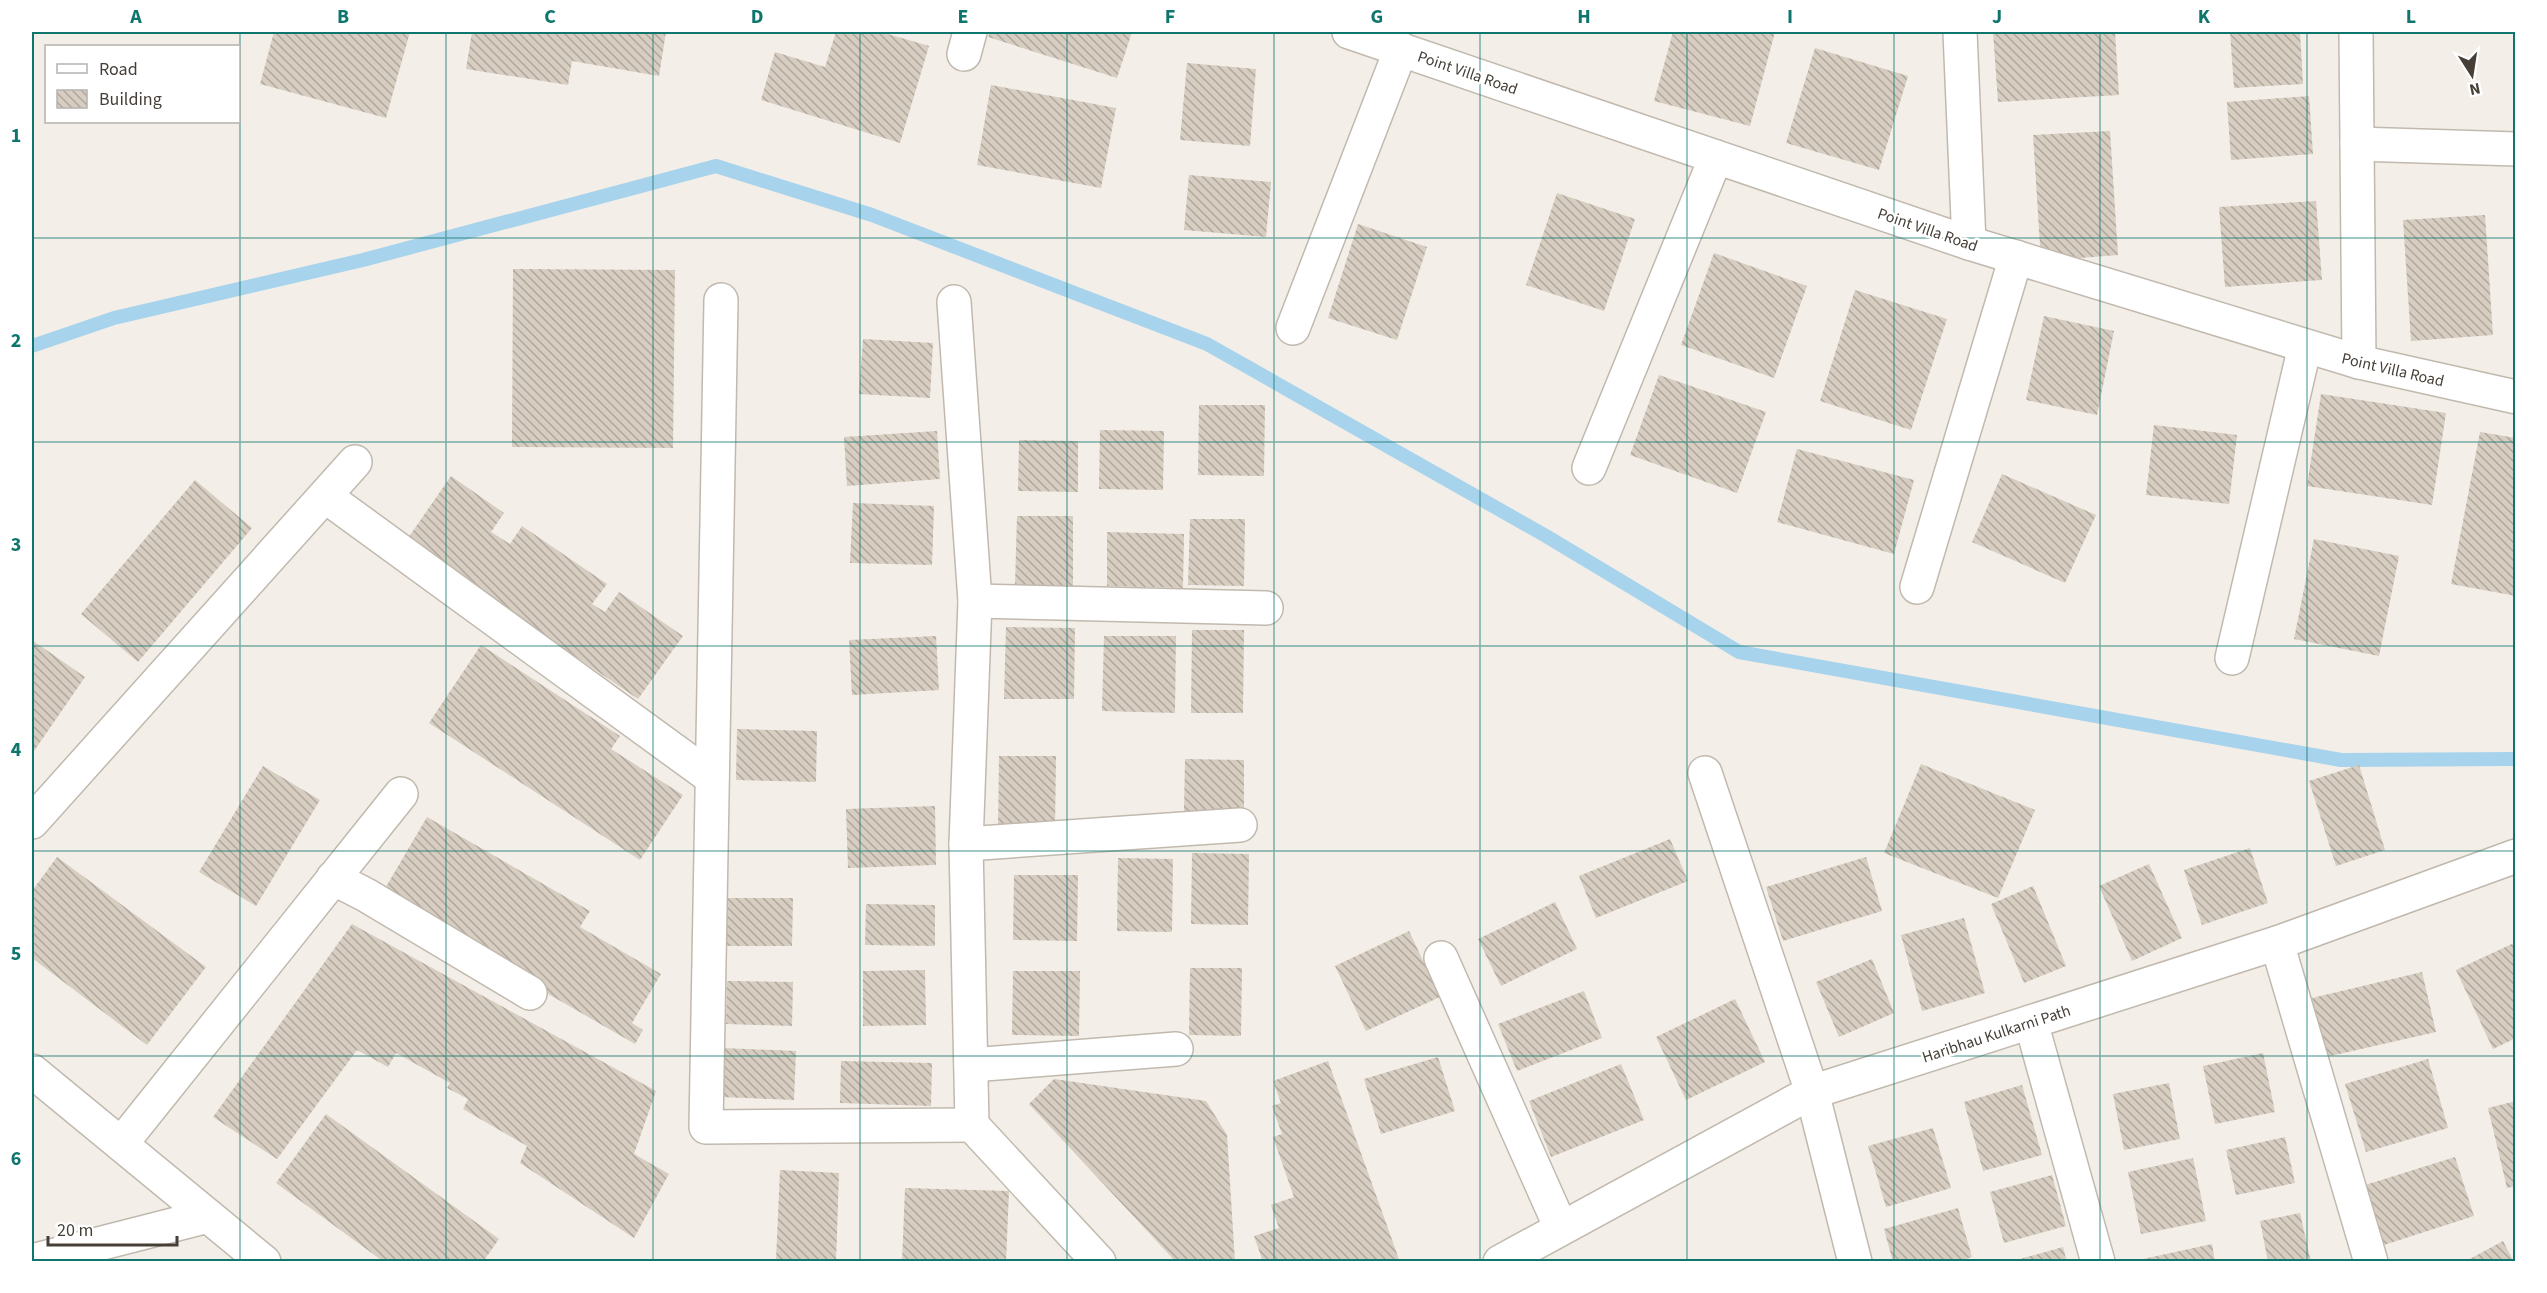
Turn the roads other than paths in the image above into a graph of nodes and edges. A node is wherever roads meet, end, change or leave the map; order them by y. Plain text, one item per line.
1 (1349, 32) edge
2 (1960, 32) edge
3 (2356, 32) edge
4 (1401, 49) junction
5 (2357, 144) junction
6 (2516, 149) edge
7 (1716, 157) junction
8 (1969, 243) junction
9 (2016, 257) junction
10 (721, 300) dead end
11 (954, 302) dead end
12 (1293, 328) dead end
13 (2305, 346) junction
14 (2359, 362) junction
15 (2516, 397) edge
16 (355, 462) dead end
17 (1589, 468) dead end
18 (325, 496) junction
19 (1917, 587) dead end
20 (975, 601) junction
21 (1266, 608) dead end
22 (2232, 658) dead end
23 (1706, 773) dead end
24 (712, 778) junction
25 (401, 794) dead end
26 (32, 822) edge
27 (1240, 825) dead end
28 (966, 844) junction
29 (2516, 856) edge
30 (333, 878) junction
31 (2277, 943) junction
32 (1442, 958) dead end
33 (530, 993) dead end
34 (2031, 1022) junction
35 (1176, 1049) dead end
36 (971, 1065) junction
37 (32, 1071) edge
38 (1812, 1092) junction
39 (972, 1125) junction
40 (121, 1144) junction
41 (208, 1216) junction
42 (1561, 1228) junction
43 (32, 1261) edge
44 (264, 1262) edge
45 (1099, 1262) edge
46 (1500, 1262) edge
47 (1855, 1262) edge
48 (2098, 1262) edge
49 (2371, 1262) edge

1 - 4 street, Point Villa Road
2 - 8 street
3 - 5 street
4 - 7 street, Point Villa Road
4 - 12 street
5 - 6 street
5 - 14 street
7 - 8 street, Point Villa Road
7 - 17 street
8 - 9 street, Point Villa Road
9 - 13 street, Point Villa Road
9 - 19 street
10 - 24 street
11 - 20 street
13 - 14 street, Point Villa Road
13 - 22 street
14 - 15 street, Point Villa Road
16 - 18 street
18 - 24 street
18 - 26 street
20 - 21 street
20 - 28 street
23 - 38 street
24 - 39 street
25 - 30 street
27 - 28 street
28 - 36 street
29 - 31 street, Haribhau Kulkarni Path
30 - 33 street
30 - 40 street
31 - 34 street, Haribhau Kulkarni Path
31 - 49 street
32 - 42 street
34 - 38 street, Haribhau Kulkarni Path
34 - 48 street
35 - 36 street
36 - 39 street
37 - 40 street
38 - 42 street, Haribhau Kulkarni Path
38 - 47 street
39 - 45 street
40 - 41 street
41 - 43 street
41 - 44 street
42 - 46 street, Haribhau Kulkarni Path

